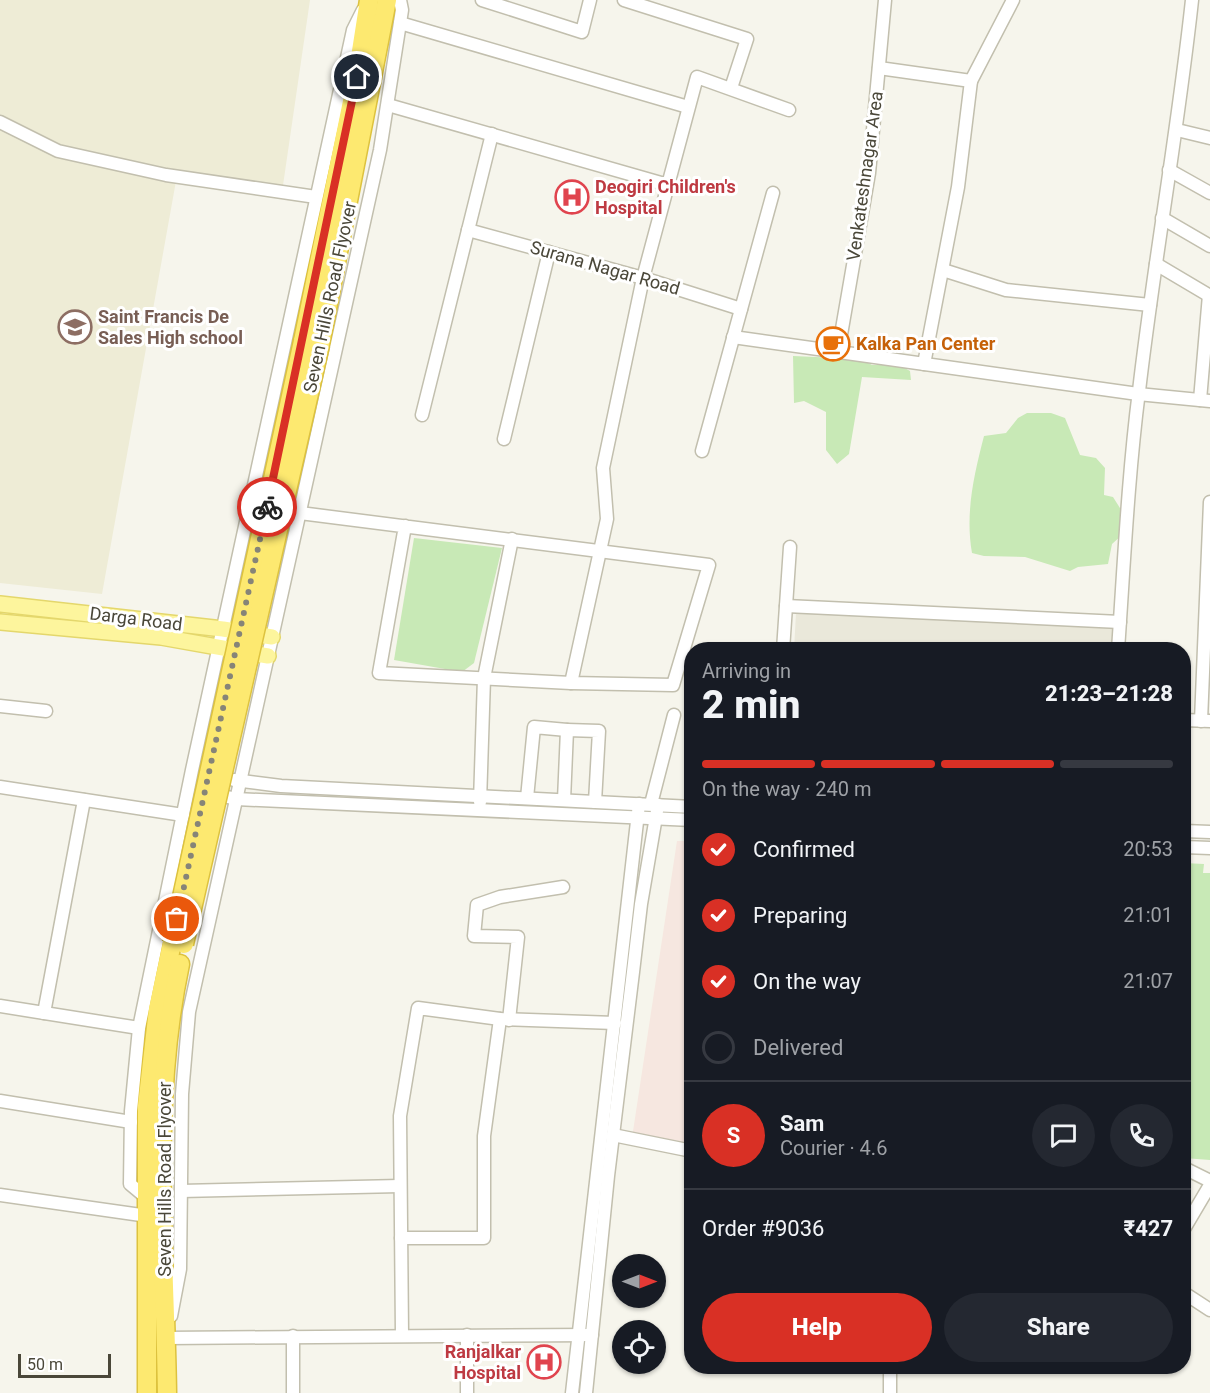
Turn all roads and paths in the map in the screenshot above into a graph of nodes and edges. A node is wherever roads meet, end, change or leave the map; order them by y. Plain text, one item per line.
1 (369, 0) edge
2 (482, 0) edge
3 (590, 0) edge
4 (624, 0) edge
5 (885, 0) edge
6 (1013, 0) edge
7 (1192, 0) edge
8 (391, 4) edge
9 (400, 23) junction
10 (879, 68) junction
11 (971, 81) junction
12 (731, 88) junction
13 (388, 105) junction
14 (688, 107) junction
15 (789, 110) dead end
16 (0, 123) edge
17 (1177, 130) junction
18 (492, 134) junction
19 (1210, 138) edge
20 (1169, 170) junction
21 (668, 185) junction
22 (772, 193) dead end
23 (1210, 193) edge
24 (316, 197) junction
25 (1162, 218) junction
26 (468, 230) junction
27 (1210, 246) edge
28 (549, 252) junction
29 (1156, 264) junction
30 (942, 270) junction
31 (643, 278) junction
32 (1210, 296) edge
33 (1150, 305) junction
34 (741, 309) junction
35 (733, 337) junction
36 (838, 352) junction
37 (924, 364) junction
38 (1138, 394) junction
39 (1205, 400) edge
40 (422, 415) dead end
41 (504, 439) dead end
42 (702, 451) dead end
43 (1210, 502) edge
44 (300, 513) junction
45 (405, 526) junction
46 (512, 539) junction
47 (790, 547) dead end
48 (600, 550) junction
49 (0, 604) edge
50 (786, 606) junction
51 (0, 621) edge
52 (1120, 622) junction
53 (223, 629) junction
54 (272, 637) junction
55 (686, 642) edge
56 (784, 642) edge
57 (1119, 642) edge
58 (219, 647) junction
59 (684, 648) edge
60 (268, 656) junction
61 (483, 678) junction
62 (571, 683) junction
63 (0, 706) edge
64 (46, 711) dead end
65 (674, 715) dead end
66 (1191, 720) edge
67 (1206, 721) edge
68 (567, 730) junction
69 (192, 770) junction
70 (240, 781) junction
71 (0, 787) edge
72 (189, 788) junction
73 (527, 798) junction
74 (237, 799) junction
75 (84, 800) junction
76 (564, 800) junction
77 (480, 802) junction
78 (596, 802) junction
79 (684, 807) edge
80 (651, 808) junction
81 (183, 814) junction
82 (638, 817) junction
83 (684, 818) edge
84 (1191, 831) edge
85 (1210, 832) edge
86 (1191, 847) edge
87 (1210, 848) edge
88 (563, 887) dead end
89 (0, 1006) edge
90 (44, 1013) junction
91 (504, 1019) junction
92 (615, 1023) junction
93 (139, 1028) junction
94 (0, 1101) edge
95 (131, 1122) junction
96 (613, 1135) junction
97 (684, 1149) edge
98 (1191, 1172) edge
99 (1210, 1183) edge
100 (400, 1186) junction
101 (181, 1191) junction
102 (0, 1195) edge
103 (148, 1207) junction
104 (1191, 1217) edge
105 (401, 1238) junction
106 (1191, 1298) edge
107 (1210, 1311) edge
108 (402, 1335) junction
109 (466, 1335) junction
110 (592, 1335) junction
111 (293, 1336) junction
112 (579, 1336) junction
113 (166, 1338) junction
114 (890, 1374) edge
115 (147, 1393) edge
116 (167, 1393) edge
117 (293, 1393) edge
118 (467, 1393) edge
119 (572, 1393) edge
120 (586, 1393) edge
121 (890, 1393) edge

1 - 24 street
1 - 103 highway, Seven Hills Road Flyover, bridge
2 - 3 street
4 - 12 street
5 - 10 street, Venkateshnagar Area
6 - 11 street
7 - 17 street
8 - 9 street
8 - 113 highway, Seven Hills Road Flyover, bridge
9 - 13 street
9 - 14 street
10 - 11 street
10 - 36 street, Venkateshnagar Area
11 - 30 street
12 - 14 street
12 - 15 street
13 - 18 street
13 - 44 street
14 - 21 street
16 - 24 street
17 - 19 street
17 - 20 street
18 - 21 street
18 - 26 street
20 - 23 street
20 - 25 street
21 - 31 street
22 - 34 street
24 - 53 street
25 - 27 street
25 - 29 street
26 - 28 street, Surana Nagar Road
26 - 40 street
28 - 31 street, Surana Nagar Road
28 - 41 street
29 - 32 street
29 - 33 street
30 - 33 street
30 - 37 street
31 - 34 street, Surana Nagar Road
31 - 48 street
32 - 39 street
33 - 38 street
34 - 35 street
35 - 36 street
35 - 42 street
36 - 37 street
37 - 38 street
38 - 39 street
38 - 52 street
43 - 67 street
44 - 45 street
44 - 54 street
45 - 46 street
45 - 61 street
46 - 48 street
46 - 61 street
47 - 50 street
48 - 55 street
48 - 62 street
49 - 53 main road, Darga Road
50 - 52 street
50 - 56 street
51 - 58 main road, Darga Road
52 - 57 street
53 - 54 main road, Darga Road
53 - 58 street
54 - 60 street
58 - 60 main road, Darga Road
58 - 69 street
59 - 62 street
60 - 70 street
61 - 62 street
61 - 77 street
63 - 64 street
65 - 80 street
66 - 67 street
68 - 73 street
68 - 76 street
68 - 78 street
69 - 70 street
69 - 72 street
70 - 74 street
70 - 77 street
71 - 75 street
72 - 74 street
72 - 81 street
73 - 76 street
73 - 77 street
74 - 77 street
74 - 101 street
75 - 81 street
75 - 90 street
76 - 78 street
77 - 82 street
78 - 80 street
79 - 80 street
80 - 82 street
80 - 82 street
80 - 83 street
80 - 96 street
81 - 93 street
82 - 92 street
84 - 85 street
86 - 87 street
88 - 91 street
89 - 90 street
90 - 93 street
91 - 92 street
91 - 100 street
91 - 105 street
92 - 112 street
93 - 95 street
94 - 95 street
95 - 103 street
96 - 97 street
96 - 110 street
98 - 99 street
99 - 104 street
100 - 101 street
100 - 105 street
101 - 113 street
102 - 103 street
103 - 115 highway, Seven Hills Road Flyover
105 - 108 street
106 - 107 street
108 - 109 street
108 - 111 street
109 - 112 street
109 - 118 street
110 - 112 street
110 - 120 street
111 - 113 street
111 - 117 street
112 - 119 street
113 - 116 highway, Seven Hills Road Flyover
114 - 121 street

